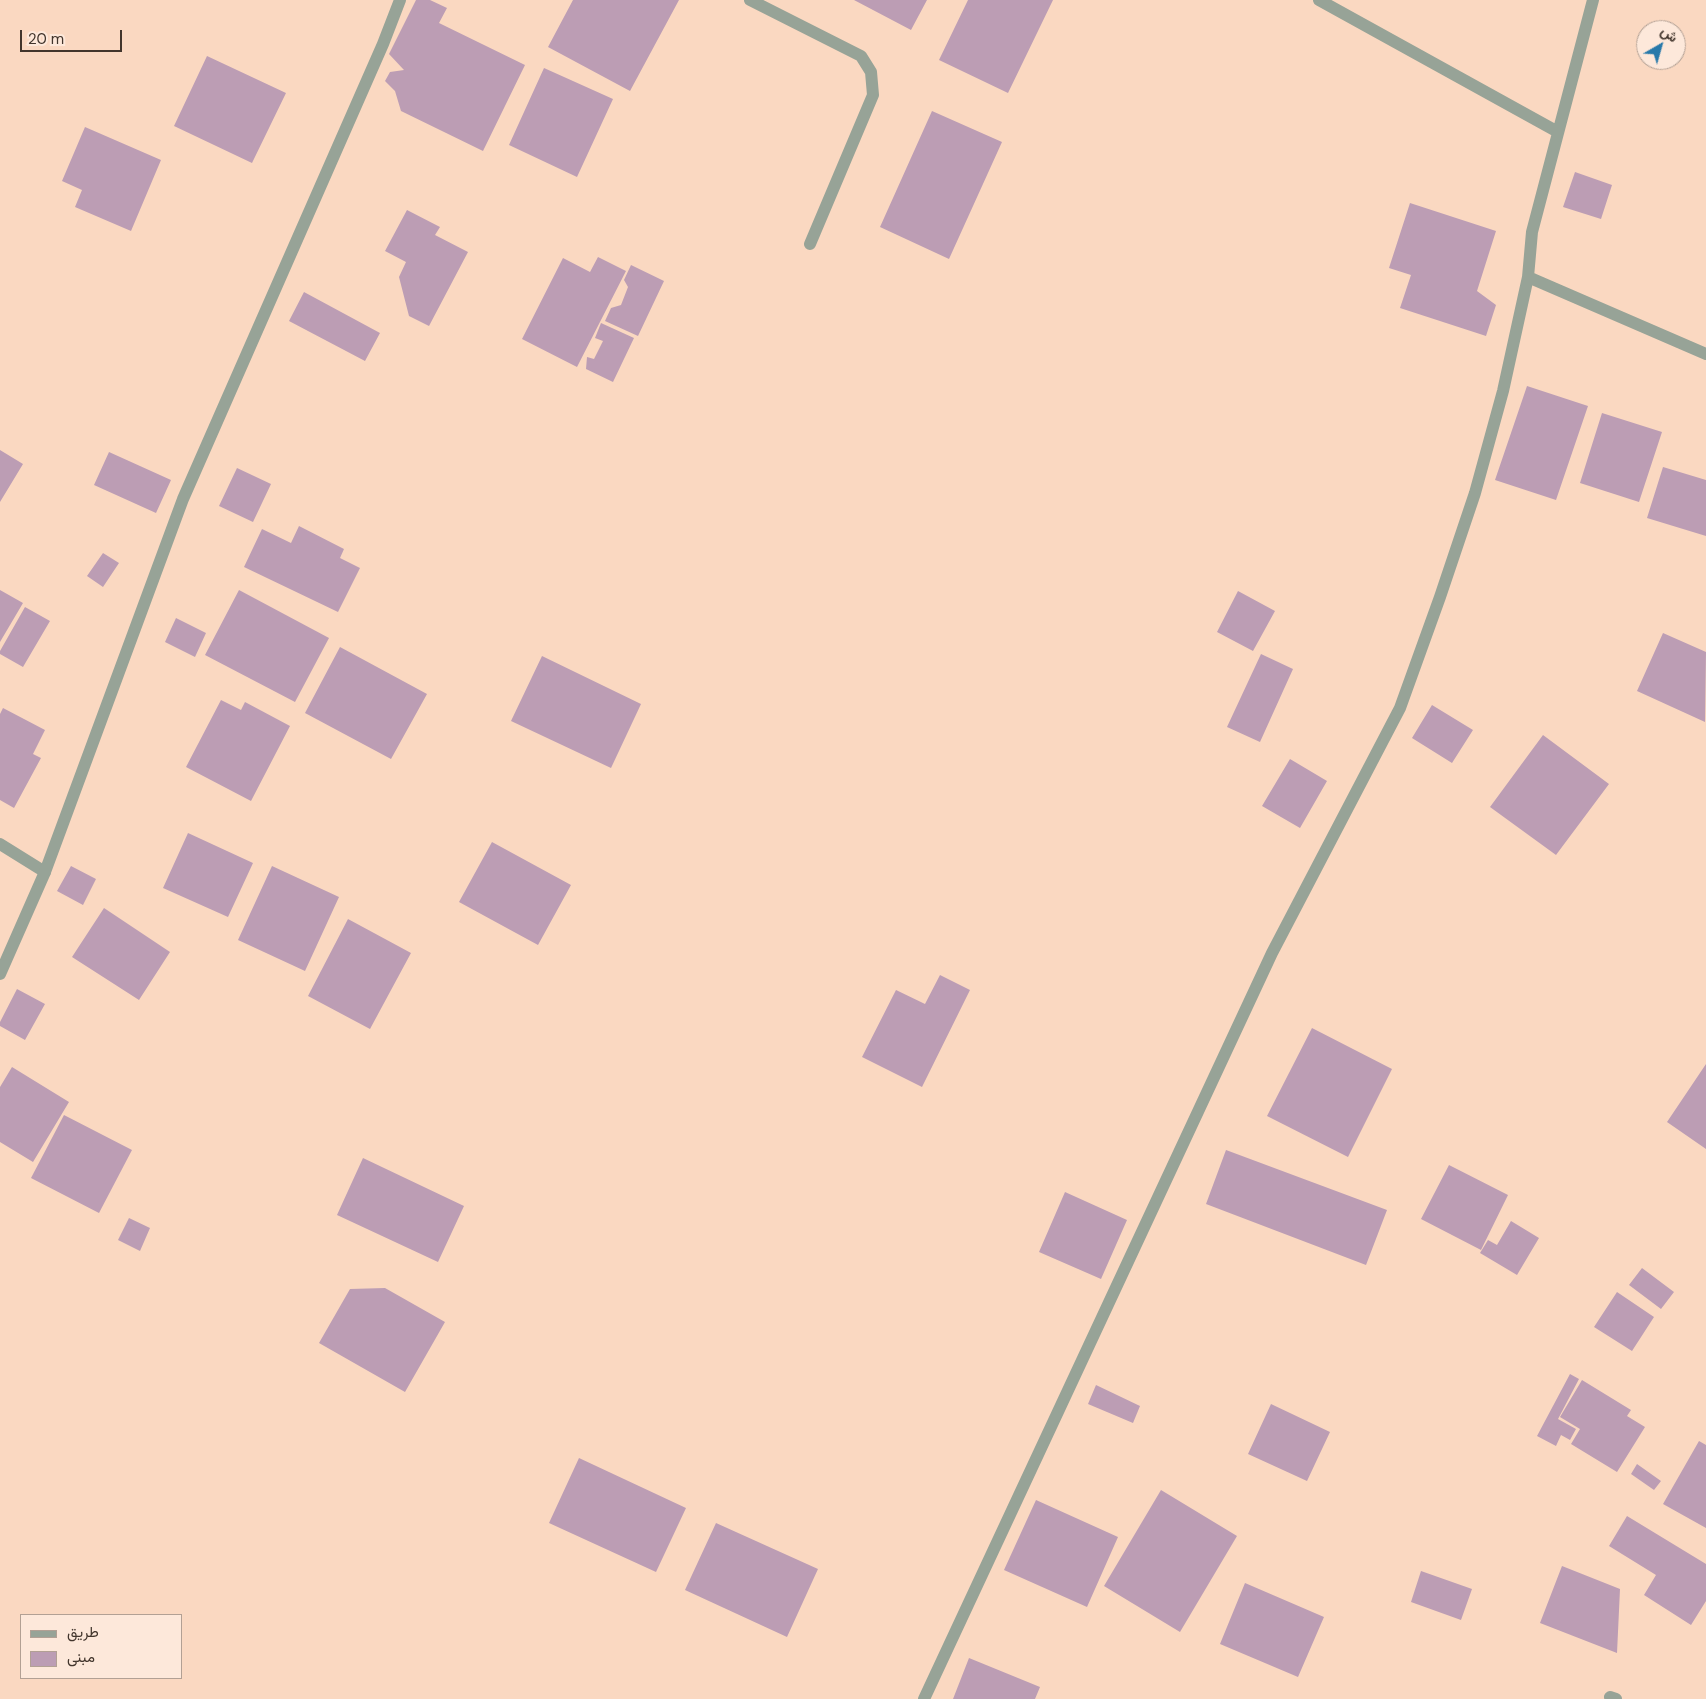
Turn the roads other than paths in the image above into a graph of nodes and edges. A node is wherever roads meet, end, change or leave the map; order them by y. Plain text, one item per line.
1 (400, 0) edge
2 (750, 0) edge
3 (1319, 0) edge
4 (1594, 0) edge
5 (1558, 132) junction
6 (810, 244) dead end
7 (1528, 277) junction
8 (1706, 354) edge
9 (0, 844) edge
10 (45, 872) junction
11 (0, 974) edge
12 (924, 1699) edge

1 - 10 street
2 - 6 street
3 - 5 street
4 - 5 street
5 - 7 street
7 - 8 street
7 - 12 street
9 - 10 street
10 - 11 street

